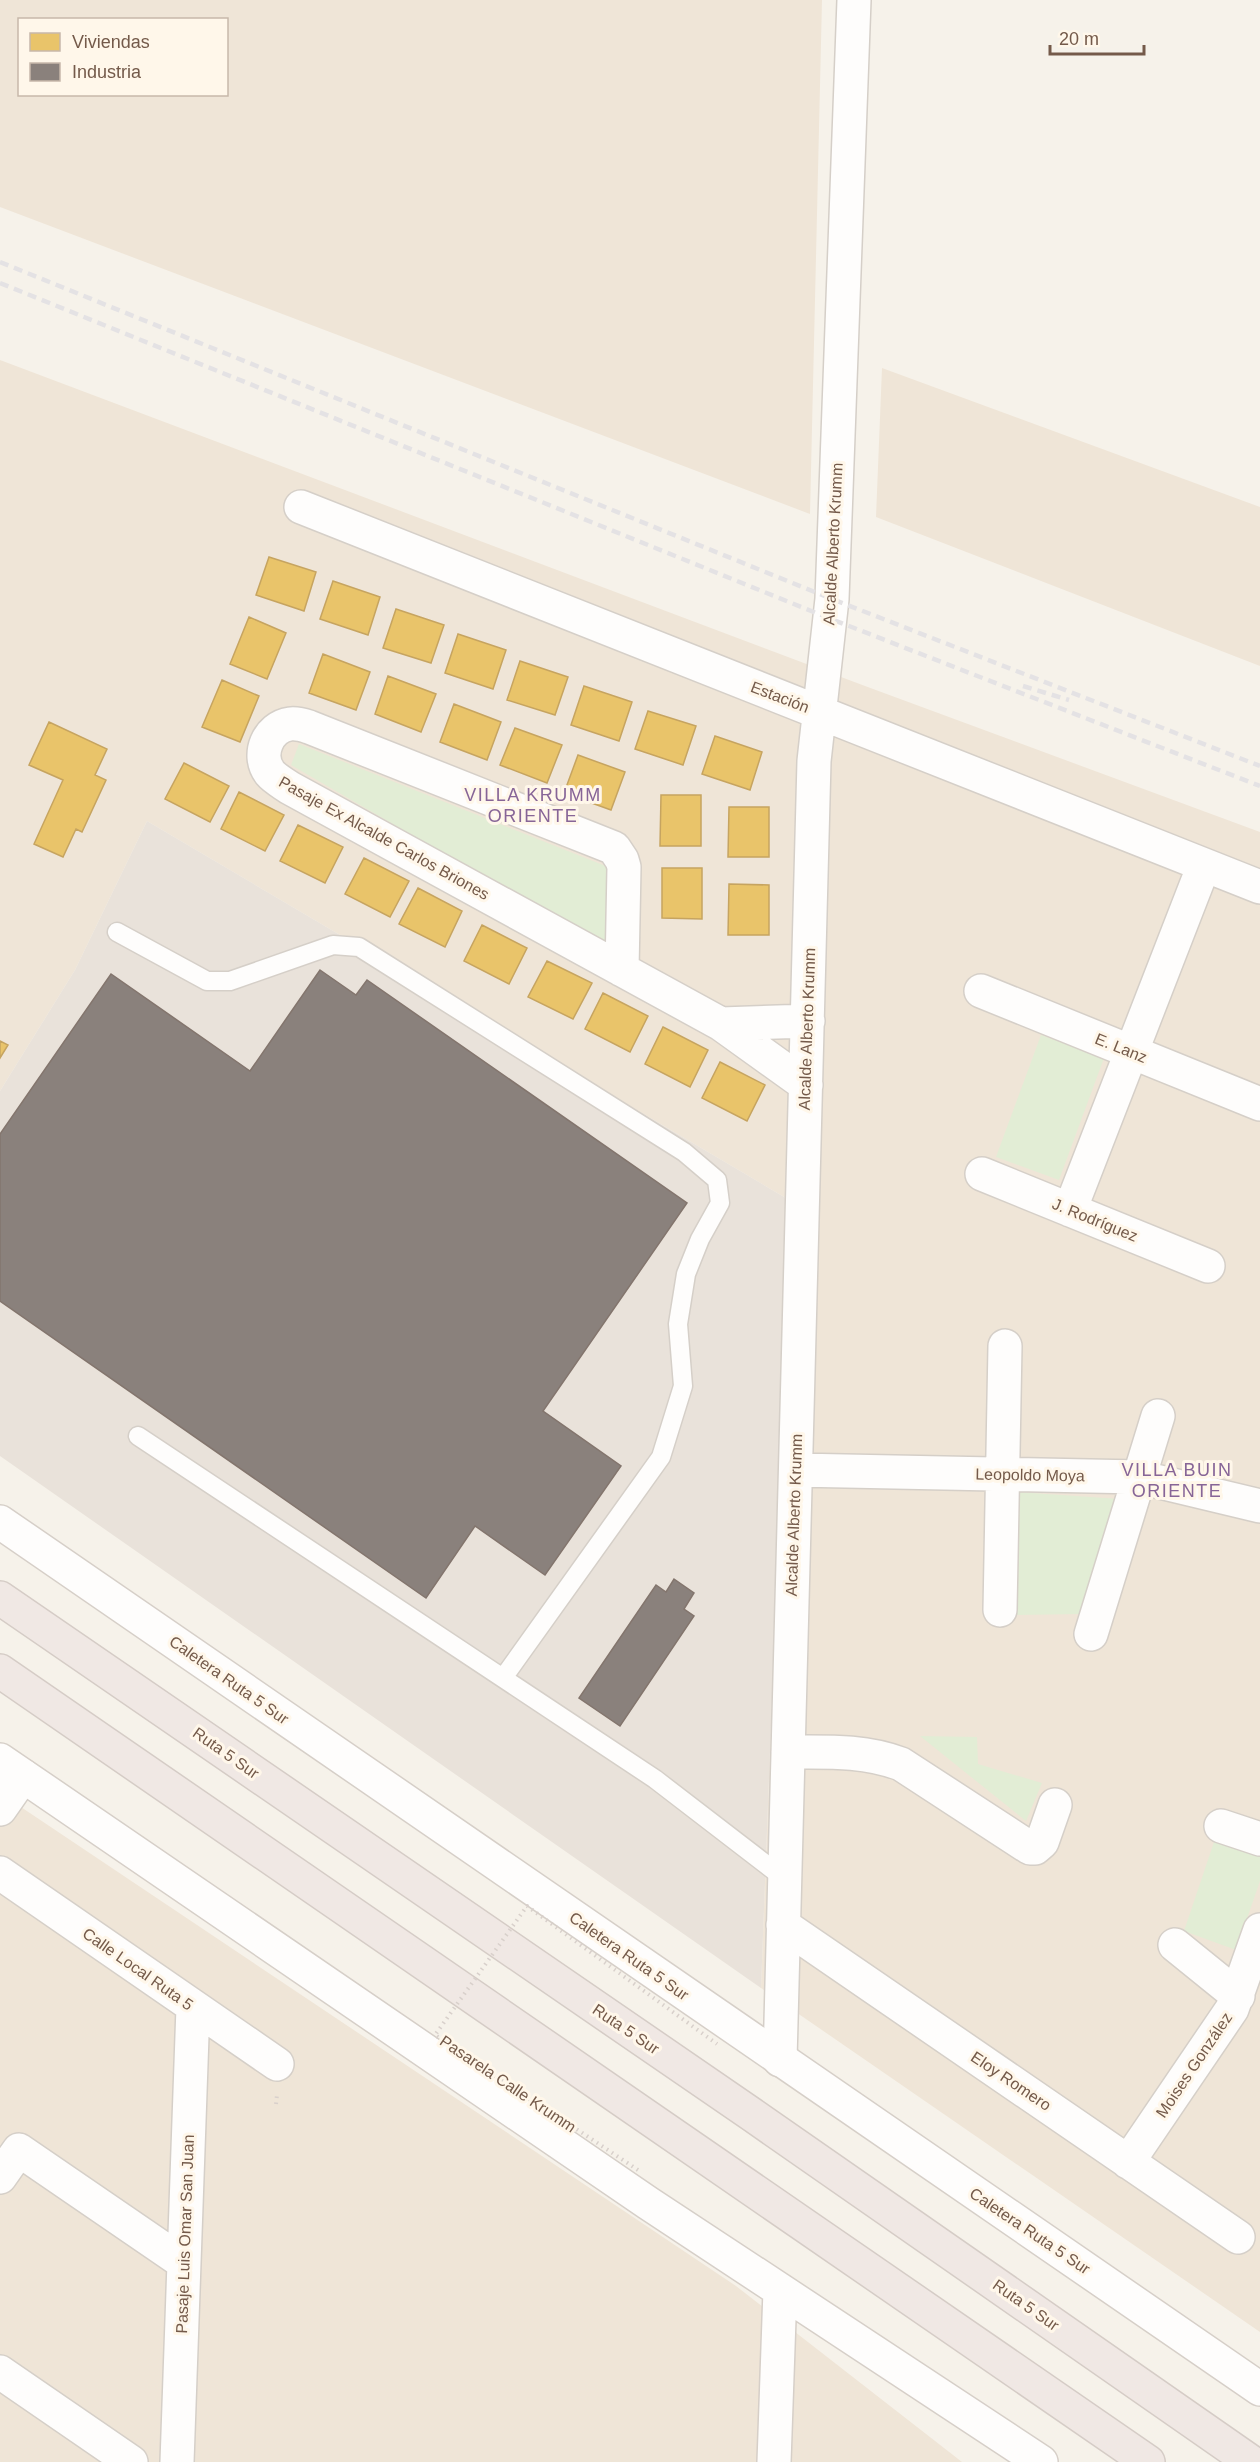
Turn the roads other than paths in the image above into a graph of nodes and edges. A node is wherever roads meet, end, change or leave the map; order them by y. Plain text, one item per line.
1 (854, 0) edge
2 (301, 507) dead end
3 (821, 713) junction
4 (1204, 865) junction
5 (1260, 887) edge
6 (117, 932) dead end
7 (622, 970) junction
8 (981, 991) dead end
9 (808, 1021) junction
10 (721, 1024) junction
11 (1132, 1052) junction
12 (806, 1085) junction
13 (1260, 1104) edge
14 (982, 1174) dead end
15 (1070, 1210) junction
16 (1208, 1266) dead end
17 (1005, 1346) dead end
18 (1158, 1416) dead end
19 (138, 1436) dead end
20 (796, 1470) junction
21 (1002, 1475) junction
22 (1139, 1477) junction
23 (1260, 1506) edge
24 (0, 1522) edge
25 (0, 1598) edge
26 (1000, 1610) dead end
27 (1091, 1634) dead end
28 (0, 1671) edge
29 (503, 1678) junction
30 (788, 1752) junction
31 (11, 1768) edge
32 (1055, 1805) dead end
33 (0, 1809) edge
34 (1221, 1826) dead end
35 (1260, 1839) edge
36 (0, 1873) edge
37 (785, 1879) junction
38 (783, 1925) junction
39 (1260, 1929) edge
40 (1175, 1946) dead end
41 (1238, 1996) junction
42 (193, 2007) junction
43 (780, 2060) junction
44 (277, 2064) dead end
45 (1128, 2162) junction
46 (0, 2177) edge
47 (1238, 2237) dead end
48 (184, 2263) junction
49 (780, 2290) junction
50 (0, 2372) edge
51 (1260, 2389) edge
52 (131, 2462) edge
53 (177, 2462) edge
54 (774, 2462) edge
55 (1041, 2462) edge
56 (1148, 2462) edge
57 (1251, 2462) edge

1 - 3 street, Alcalde Alberto Krumm
2 - 3 street, Estación
3 - 4 street, Estación
3 - 9 street, Alcalde Alberto Krumm
4 - 5 street, Estación
4 - 11 street
6 - 29 lane
7 - 7 street, Pasaje Ex Alcalde Carlos Briones
7 - 10 street, Pasaje Ex Alcalde Carlos Briones
8 - 11 street, E. Lanz
9 - 10 street
9 - 12 street, Alcalde Alberto Krumm
10 - 12 street, Pasaje Ex Alcalde Carlos Briones
11 - 13 street, E. Lanz
11 - 15 street
12 - 20 street, Alcalde Alberto Krumm
14 - 15 street, J. Rodríguez
15 - 16 street, J. Rodríguez
17 - 21 street
18 - 22 street
19 - 29 lane
20 - 21 street, Leopoldo Moya
20 - 30 street, Alcalde Alberto Krumm
21 - 22 street, Leopoldo Moya
21 - 26 street
22 - 23 street, Leopoldo Moya
22 - 27 street
24 - 43 street, Caletera Ruta 5 Sur
25 - 57 highway, Ruta 5 Sur
28 - 56 highway
29 - 37 lane
30 - 32 street
30 - 37 street, Alcalde Alberto Krumm
31 - 33 street
31 - 49 street
34 - 35 street
36 - 42 street, Calle Local Ruta 5
37 - 38 street, Alcalde Alberto Krumm
38 - 43 street, Alcalde Alberto Krumm
38 - 45 street, Eloy Romero
39 - 41 street, Moises González
40 - 41 street
41 - 45 street, Moises González
42 - 44 street, Calle Local Ruta 5
42 - 48 street, Pasaje Luis Omar San Juan
43 - 51 street, Caletera Ruta 5 Sur
45 - 47 street, Eloy Romero
46 - 48 street
48 - 53 street, Pasaje Luis Omar San Juan
49 - 54 street
49 - 55 street
50 - 52 street

